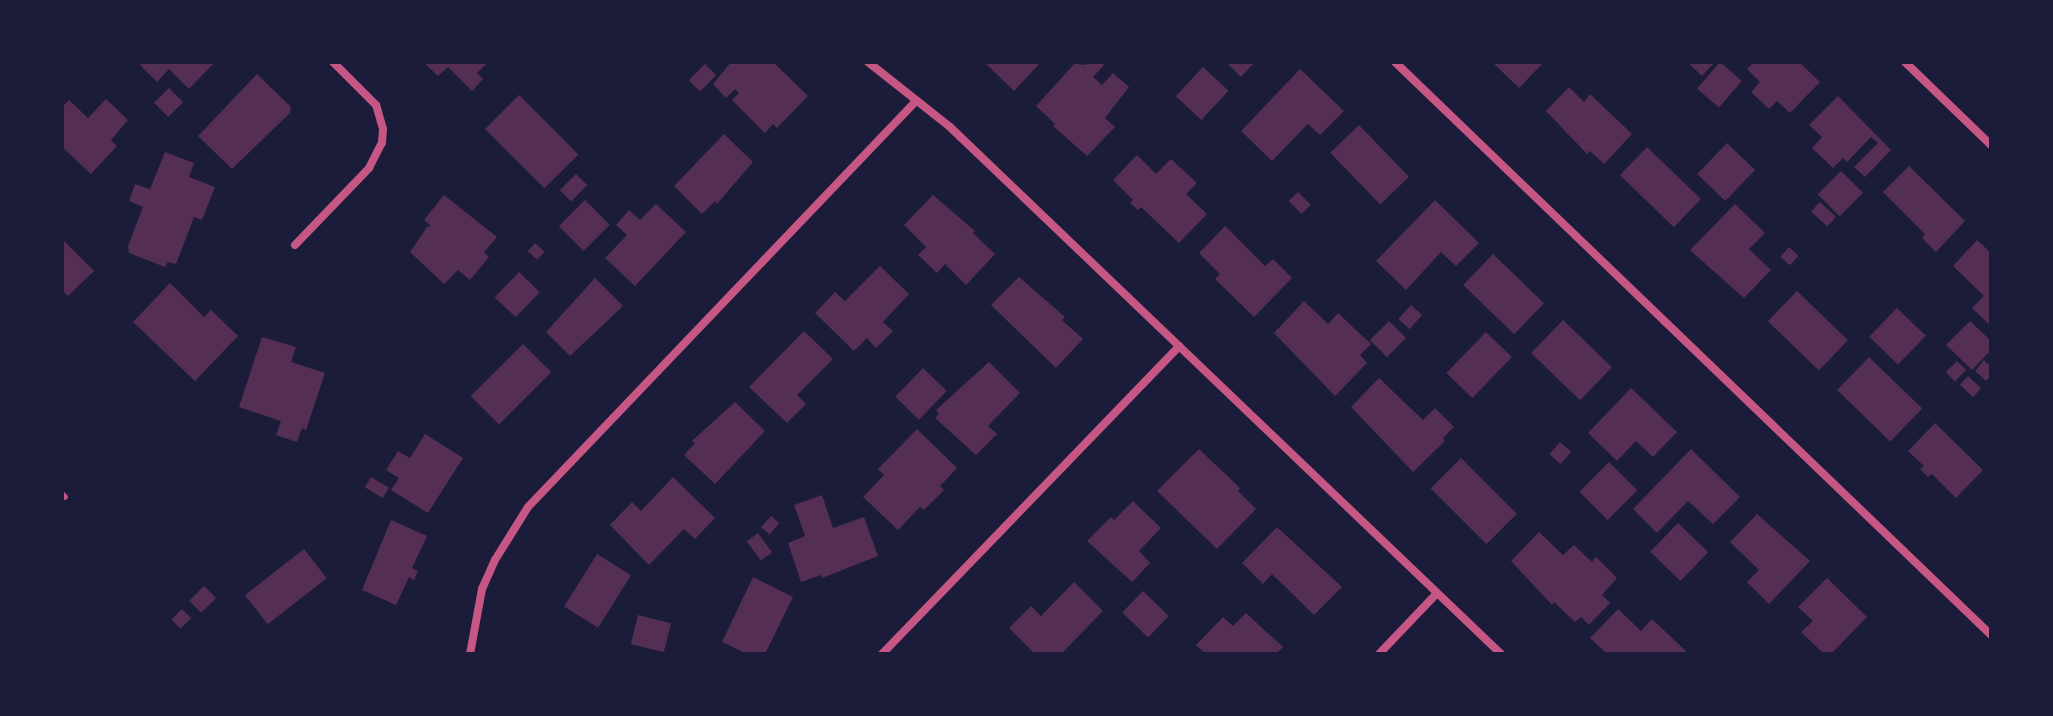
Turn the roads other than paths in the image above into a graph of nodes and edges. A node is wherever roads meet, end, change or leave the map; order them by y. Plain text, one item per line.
1 (333, 62) edge
2 (868, 62) edge
3 (1395, 62) edge
4 (1905, 62) edge
5 (916, 101) junction
6 (1991, 145) edge
7 (295, 245) dead end
8 (1179, 346) junction
9 (1437, 593) junction
10 (1991, 635) edge
11 (470, 654) edge
12 (882, 654) edge
13 (1379, 654) edge
14 (1501, 654) edge

1 - 7 street
2 - 5 street
3 - 10 street
4 - 6 street
5 - 8 street
5 - 11 street
8 - 9 street
8 - 12 street
9 - 13 street
9 - 14 street

